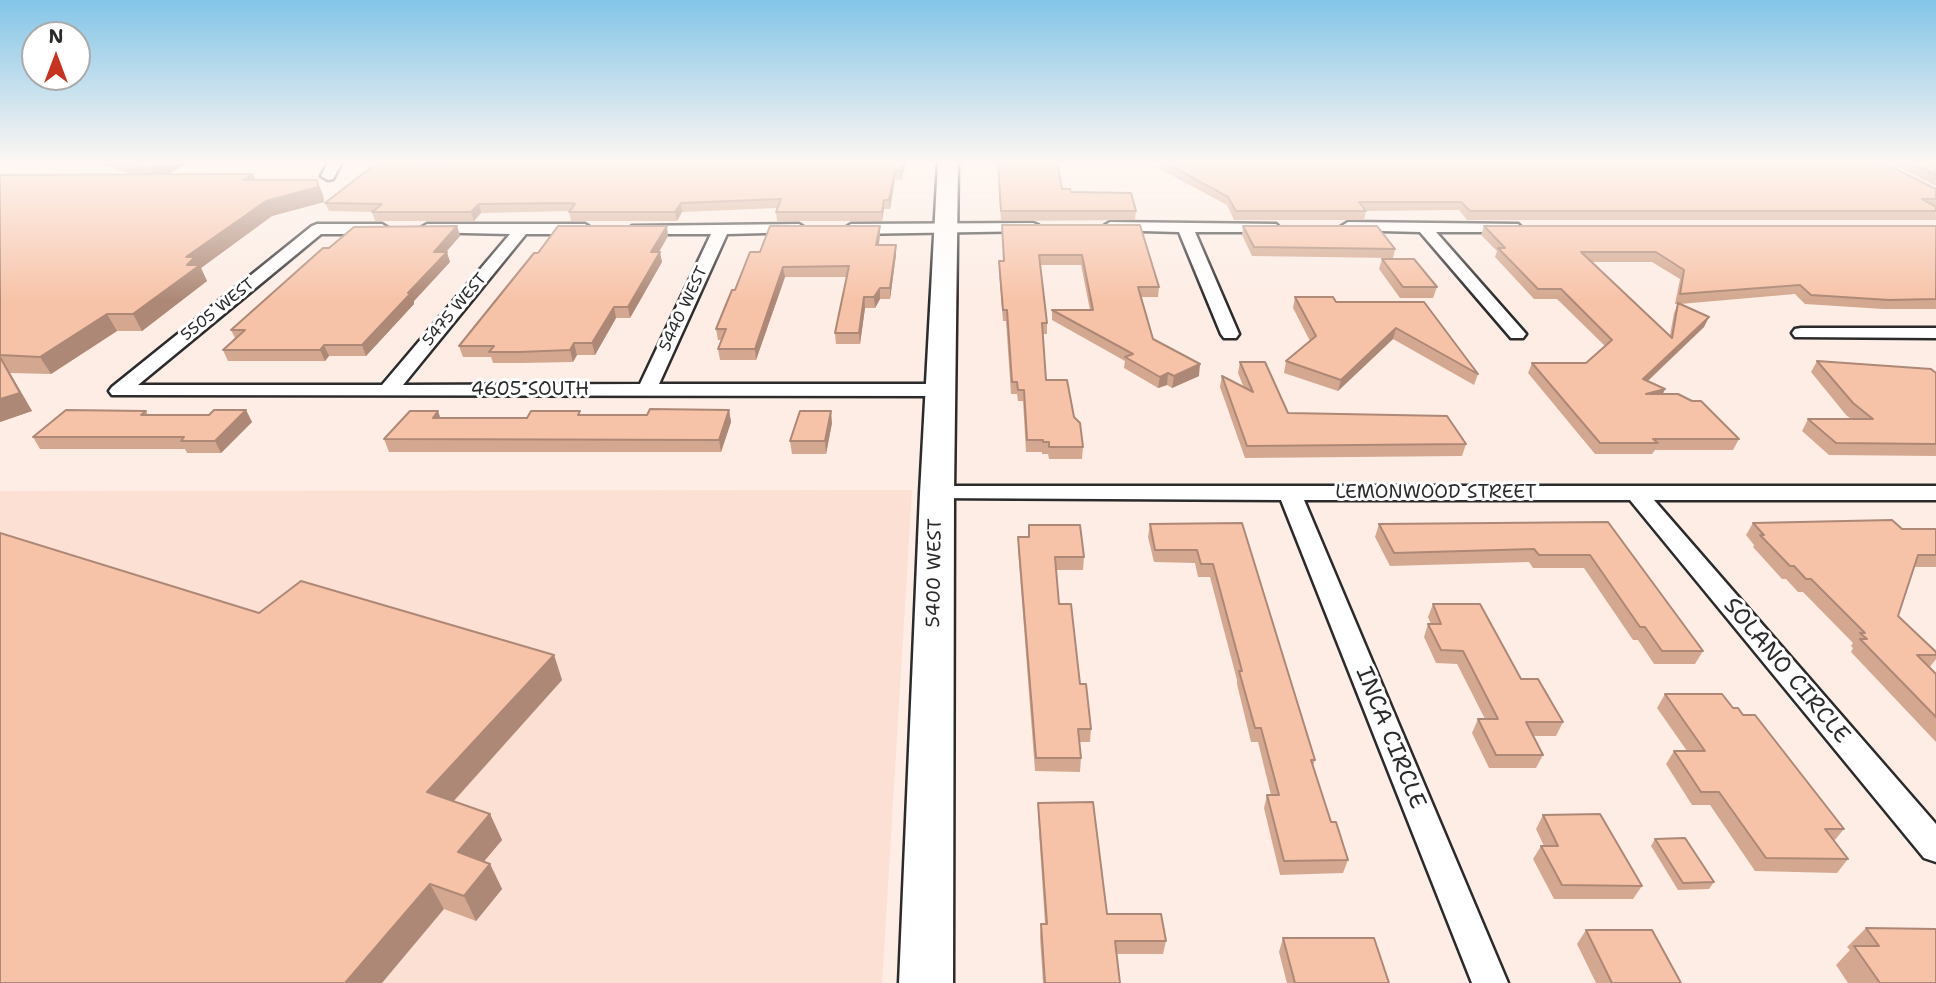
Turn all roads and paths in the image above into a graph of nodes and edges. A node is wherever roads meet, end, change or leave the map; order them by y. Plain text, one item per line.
1 (946, 208) edge
2 (1185, 227) junction
3 (1291, 227) edge
4 (1331, 227) edge
5 (1424, 227) junction
6 (1535, 227) edge
7 (1045, 228) edge
8 (1087, 228) edge
9 (522, 229) junction
10 (721, 229) junction
11 (945, 229) junction
12 (1801, 333) dead end
13 (1936, 333) edge
14 (1230, 334) dead end
15 (1517, 334) dead end
16 (388, 390) junction
17 (647, 390) junction
18 (941, 390) junction
19 (119, 391) joint
20 (937, 493) junction
21 (1290, 493) junction
22 (1636, 493) junction
23 (1936, 493) edge
24 (1936, 848) edge
25 (926, 983) edge
26 (1490, 983) edge

1 - 11 street, 5400 WEST
2 - 3 street
2 - 8 street
2 - 14 street
4 - 5 street
5 - 6 street
5 - 15 street
7 - 11 street
9 - 10 street
9 - 16 street, 5475 WEST
9 - 19 street, 5505 WEST
10 - 11 street
10 - 17 street, 5440 WEST
11 - 18 street, 5400 WEST
12 - 13 street
16 - 17 street, 4605 SOUTH
16 - 19 street, 4605 SOUTH
17 - 18 street, 4605 SOUTH
18 - 20 street, 5400 WEST
20 - 21 street, LEMONWOOD STREET
20 - 25 street, 5400 WEST
21 - 22 street, LEMONWOOD STREET
21 - 26 street, INCA CIRCLE
22 - 23 street, LEMONWOOD STREET
22 - 24 street, SOLANO CIRCLE

